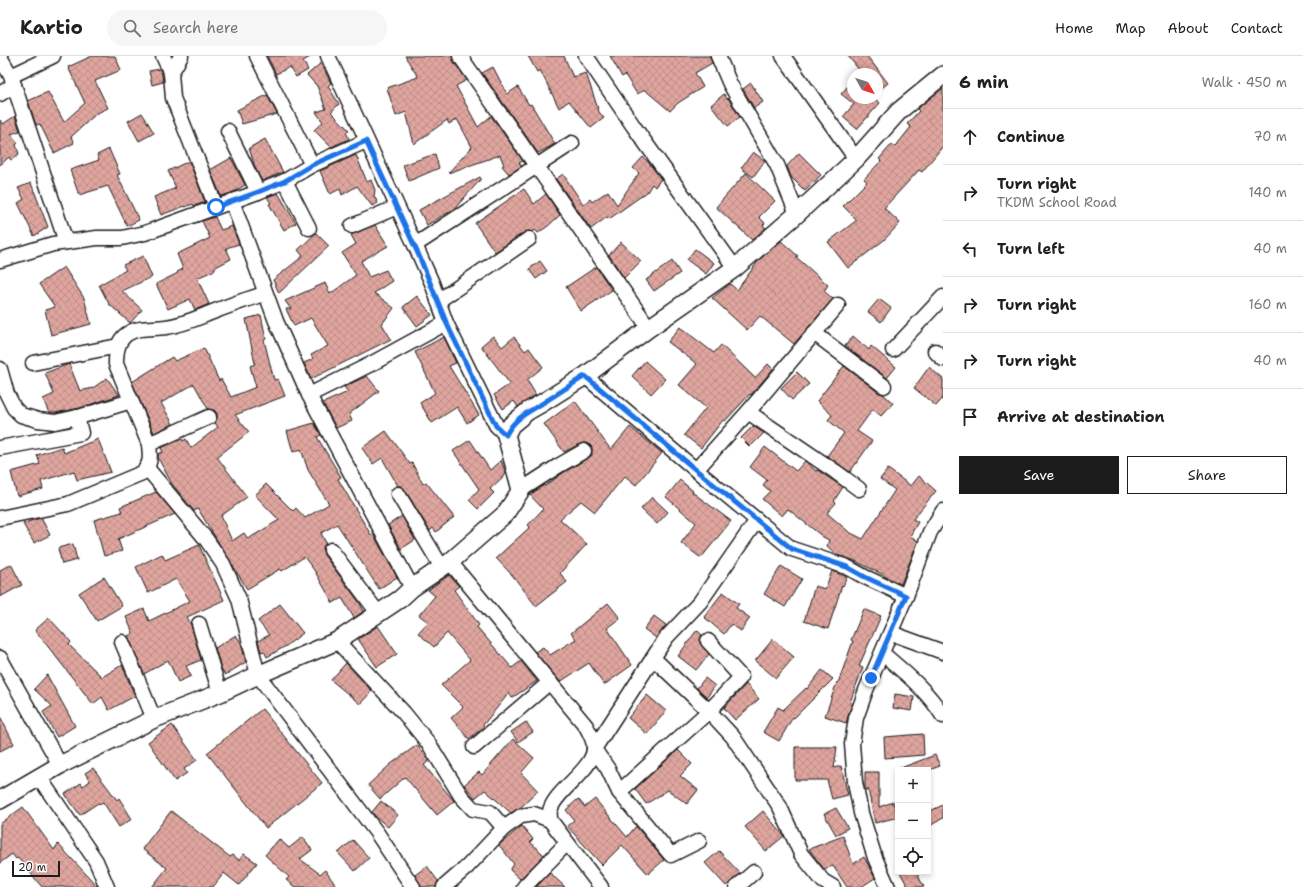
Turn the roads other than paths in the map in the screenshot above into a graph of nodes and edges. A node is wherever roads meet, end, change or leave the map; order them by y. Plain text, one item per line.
1 (53, 56) edge
2 (163, 56) edge
3 (181, 56) edge
4 (257, 56) edge
5 (328, 56) edge
6 (460, 56) edge
7 (586, 56) edge
8 (718, 56) edge
9 (783, 56) edge
10 (0, 57) edge
11 (171, 73) junction
12 (943, 75) edge
13 (12, 80) junction
14 (0, 94) edge
15 (228, 131) dead end
16 (366, 141) junction
17 (572, 143) dead end
18 (856, 159) junction
19 (312, 165) junction
20 (536, 166) junction
21 (285, 181) junction
22 (258, 192) junction
23 (232, 201) junction
24 (216, 207) junction
25 (398, 207) junction
26 (797, 214) junction
27 (352, 226) dead end
28 (309, 228) dead end
29 (529, 239) dead end
30 (66, 242) junction
31 (415, 245) junction
32 (0, 260) edge
33 (735, 268) junction
34 (265, 294) junction
35 (943, 297) edge
36 (438, 301) junction
37 (838, 305) dead end
38 (446, 322) junction
39 (649, 328) junction
40 (814, 333) junction
41 (118, 346) junction
42 (893, 350) dead end
43 (33, 363) dead end
44 (0, 369) edge
45 (585, 376) junction
46 (884, 386) dead end
47 (309, 395) junction
48 (131, 401) junction
49 (748, 412) junction
50 (77, 417) junction
51 (210, 417) dead end
52 (506, 435) junction
53 (149, 444) junction
54 (0, 448) edge
55 (584, 451) dead end
56 (147, 468) junction
57 (696, 470) junction
58 (859, 489) dead end
59 (521, 490) junction
60 (398, 494) dead end
61 (943, 511) edge
62 (0, 518) edge
63 (757, 520) junction
64 (331, 550) dead end
65 (445, 564) junction
66 (412, 588) junction
67 (906, 596) junction
68 (378, 612) junction
69 (198, 624) dead end
70 (891, 632) junction
71 (337, 641) junction
72 (708, 641) dead end
73 (122, 642) dead end
74 (943, 652) edge
75 (882, 653) junction
76 (0, 658) edge
77 (653, 658) junction
78 (258, 675) junction
79 (550, 682) junction
80 (220, 693) junction
81 (709, 711) junction
82 (943, 716) edge
83 (154, 719) junction
84 (474, 747) dead end
85 (594, 749) junction
86 (60, 765) junction
87 (39, 777) junction
88 (619, 792) junction
89 (0, 800) edge
90 (550, 820) junction
91 (504, 828) junction
92 (699, 841) dead end
93 (567, 844) junction
94 (754, 872) dead end
95 (108, 887) edge
96 (413, 887) edge
97 (444, 887) edge
98 (524, 887) edge
99 (601, 887) edge
100 (737, 887) edge
101 (833, 887) edge
102 (888, 887) edge

1 - 13 street
2 - 11 street
3 - 11 street
4 - 19 street
5 - 16 street
6 - 20 street
7 - 33 street
8 - 26 street
9 - 18 street
10 - 13 street
11 - 24 street
12 - 18 street
13 - 14 street
13 - 30 street
15 - 22 street
16 - 19 street
16 - 25 street
17 - 20 street
18 - 26 street
19 - 21 street
20 - 31 street
20 - 39 street
21 - 22 street
21 - 28 street
22 - 23 street
23 - 24 street
23 - 34 street
24 - 30 street
25 - 27 street
25 - 31 street
26 - 33 street
29 - 36 street
30 - 32 street
31 - 36 street
33 - 39 street
34 - 41 street
34 - 47 street
35 - 42 street
36 - 38 street
37 - 40 street
38 - 47 street
38 - 52 street
39 - 45 street
40 - 46 street
40 - 49 street
41 - 43 street
41 - 48 street
44 - 50 street
45 - 52 street
45 - 57 street
47 - 66 street
48 - 50 street
48 - 53 street
49 - 57 street
49 - 58 street
50 - 54 street
51 - 53 street
52 - 59 street
53 - 56 street
55 - 59 street
56 - 62 street
56 - 78 street
57 - 63 street
59 - 65 street
60 - 65 street
61 - 67 street
63 - 67 street
63 - 77 street
64 - 68 street
65 - 66 street
65 - 79 street
66 - 68 street
67 - 70 street
68 - 71 street
69 - 80 street
70 - 74 street
70 - 75 street
71 - 78 street
71 - 91 street
72 - 81 street
73 - 83 street
75 - 82 street
75 - 102 street
76 - 86 street
77 - 81 street
77 - 85 street
78 - 80 street
78 - 96 street
79 - 84 street
79 - 85 street
80 - 83 street
81 - 88 street
81 - 101 street
83 - 86 street
85 - 88 street
85 - 90 street
86 - 87 street
87 - 89 street
87 - 95 street
88 - 92 street
90 - 91 street
90 - 93 street
91 - 97 street
93 - 98 street
93 - 99 street
94 - 100 street

